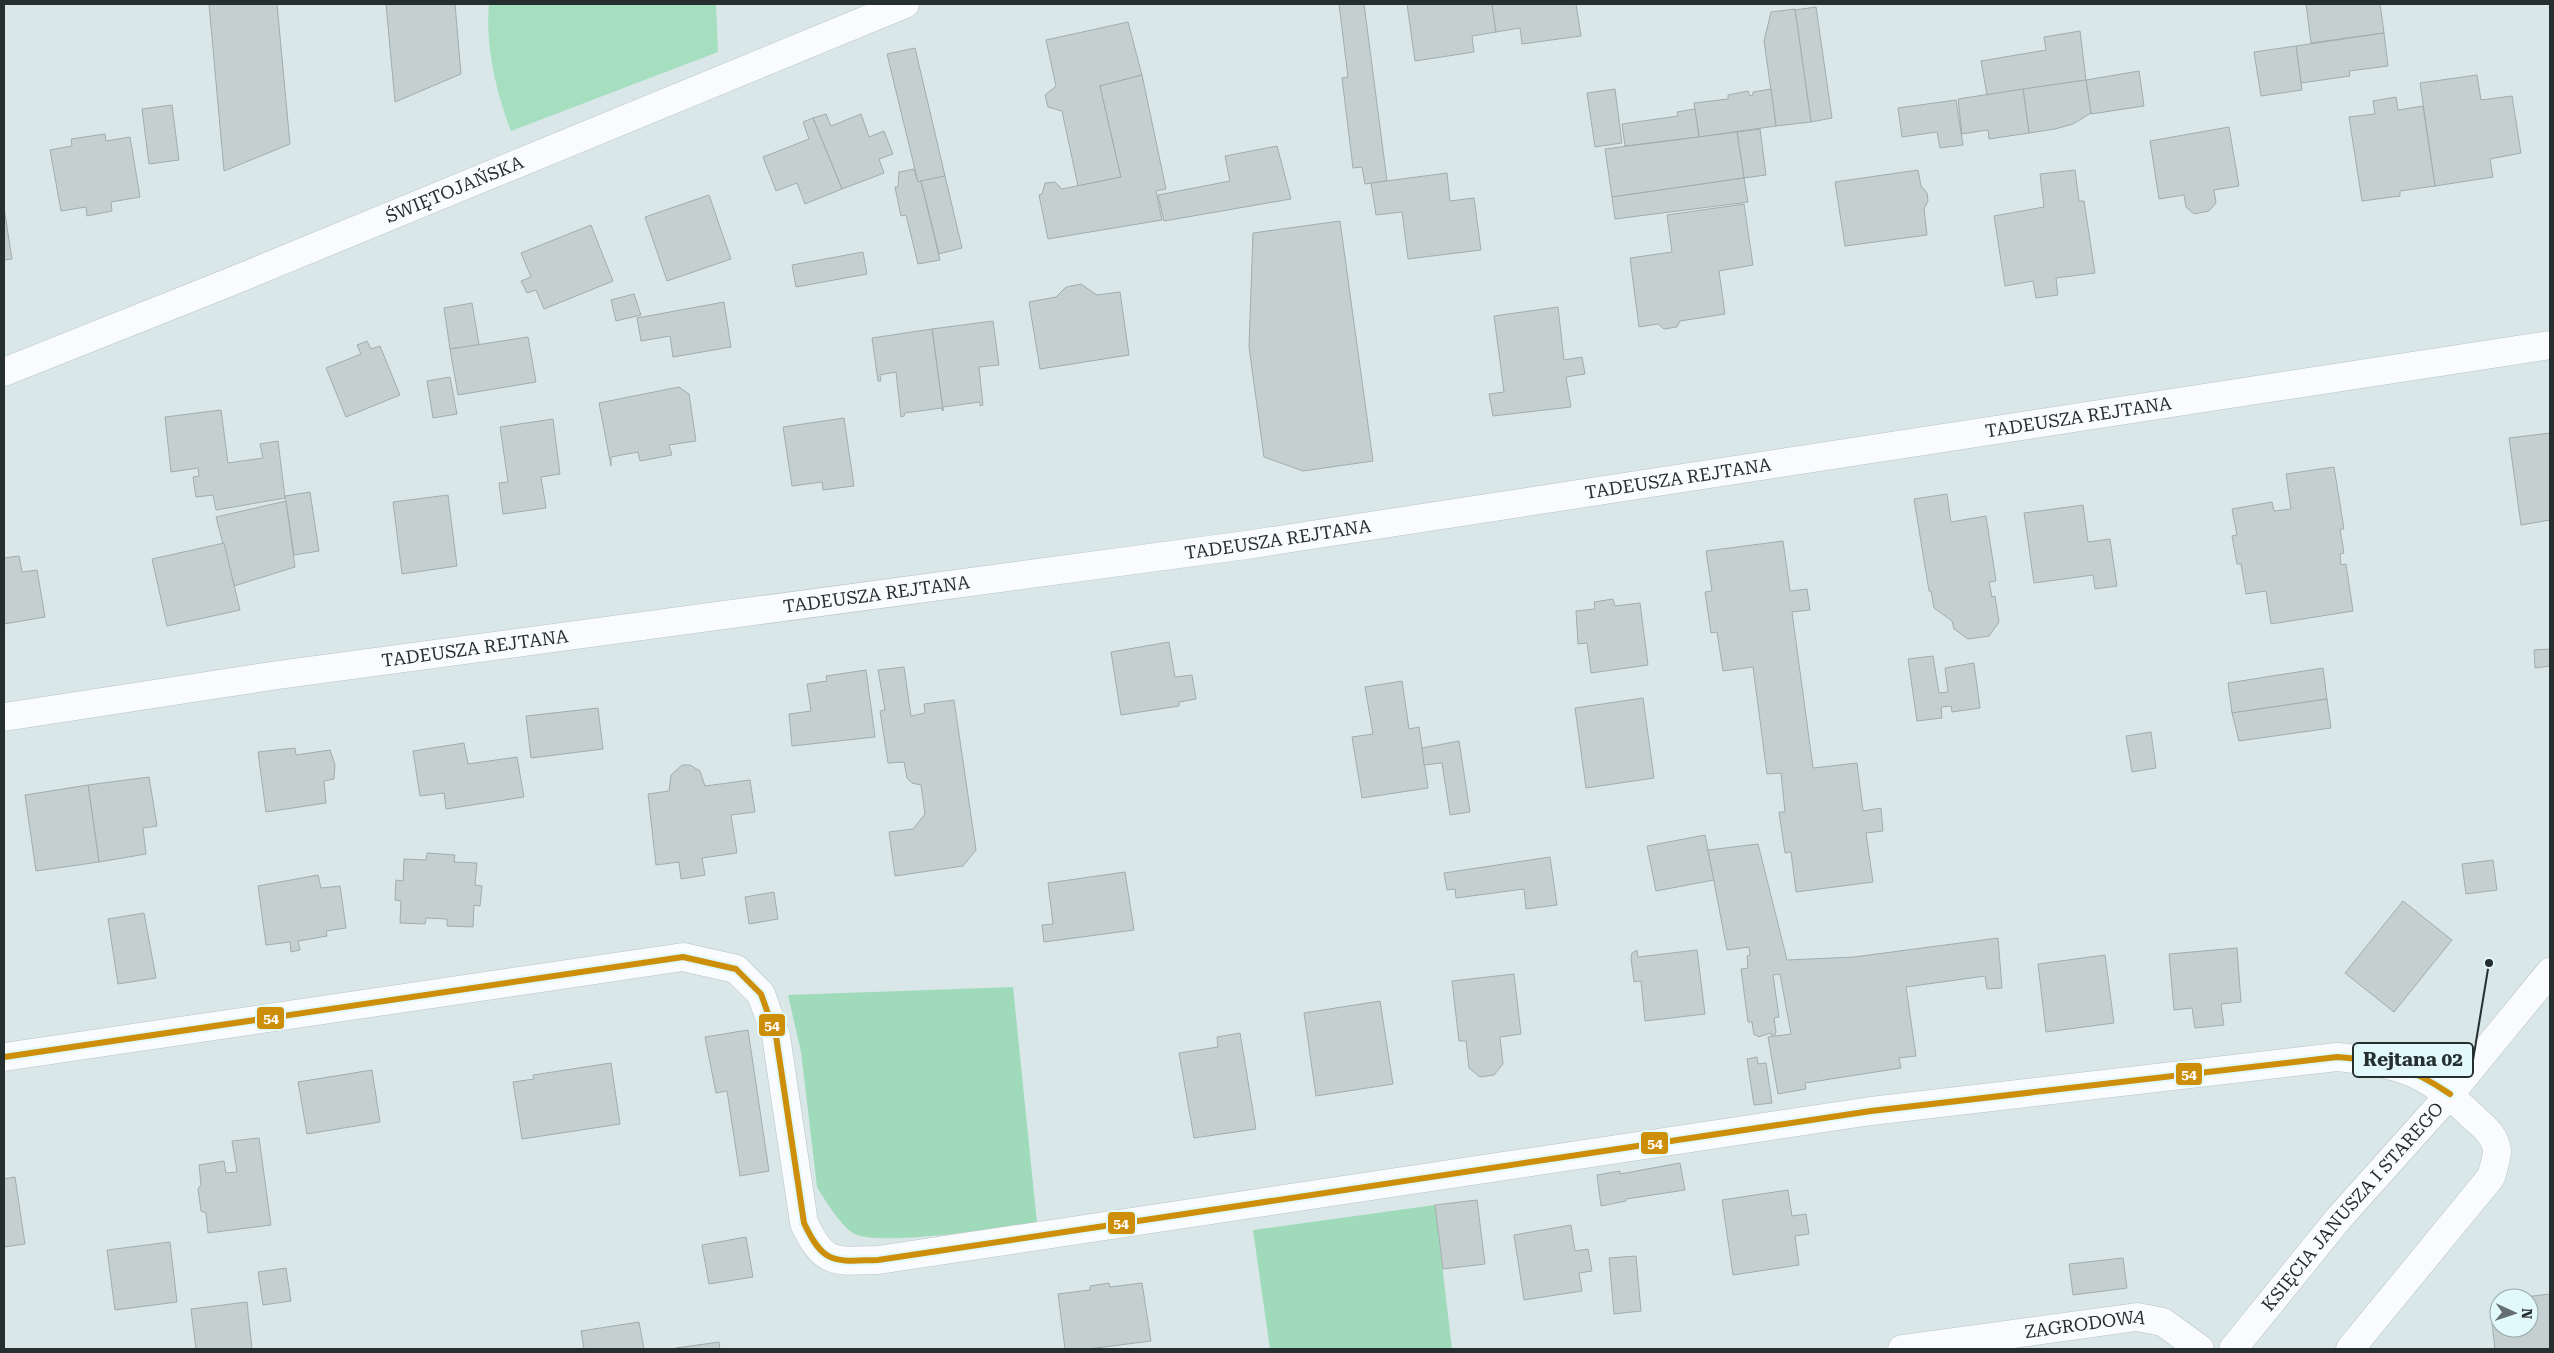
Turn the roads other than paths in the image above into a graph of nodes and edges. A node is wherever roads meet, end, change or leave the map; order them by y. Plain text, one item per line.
1 (904, 4) edge
2 (2550, 345) edge
3 (4, 372) edge
4 (4, 717) edge
5 (2550, 972) edge
6 (4, 1057) edge
7 (2450, 1094) junction
8 (1902, 1349) edge
9 (2200, 1349) edge
10 (2233, 1349) edge
11 (2350, 1349) edge

1 - 3 street, ŚWIĘTOJAŃSKA
2 - 4 street, TADEUSZA REJTANA
5 - 7 street, KSIĘCIA JANUSZA I STAREGO
6 - 7 street
7 - 10 street, KSIĘCIA JANUSZA I STAREGO
7 - 11 street
8 - 9 street, ZAGRODOWA

